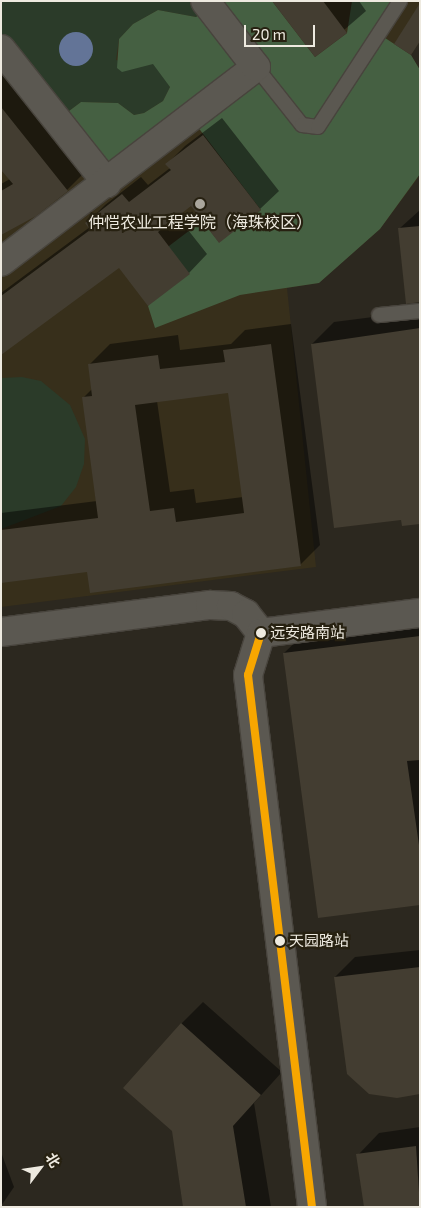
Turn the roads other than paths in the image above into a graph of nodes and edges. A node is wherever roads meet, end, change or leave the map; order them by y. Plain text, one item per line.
1 (205, 1) edge
2 (400, 1) edge
3 (1, 49) edge
4 (256, 67) junction
5 (106, 183) junction
6 (1, 262) edge
7 (420, 311) edge
8 (380, 314) dead end
9 (420, 613) edge
10 (1, 632) edge
11 (261, 633) junction
12 (312, 1207) edge

1 - 4 street
2 - 4 lane
3 - 5 street
4 - 5 street
5 - 6 street
7 - 8 lane
9 - 11 street
10 - 11 street
11 - 12 street

